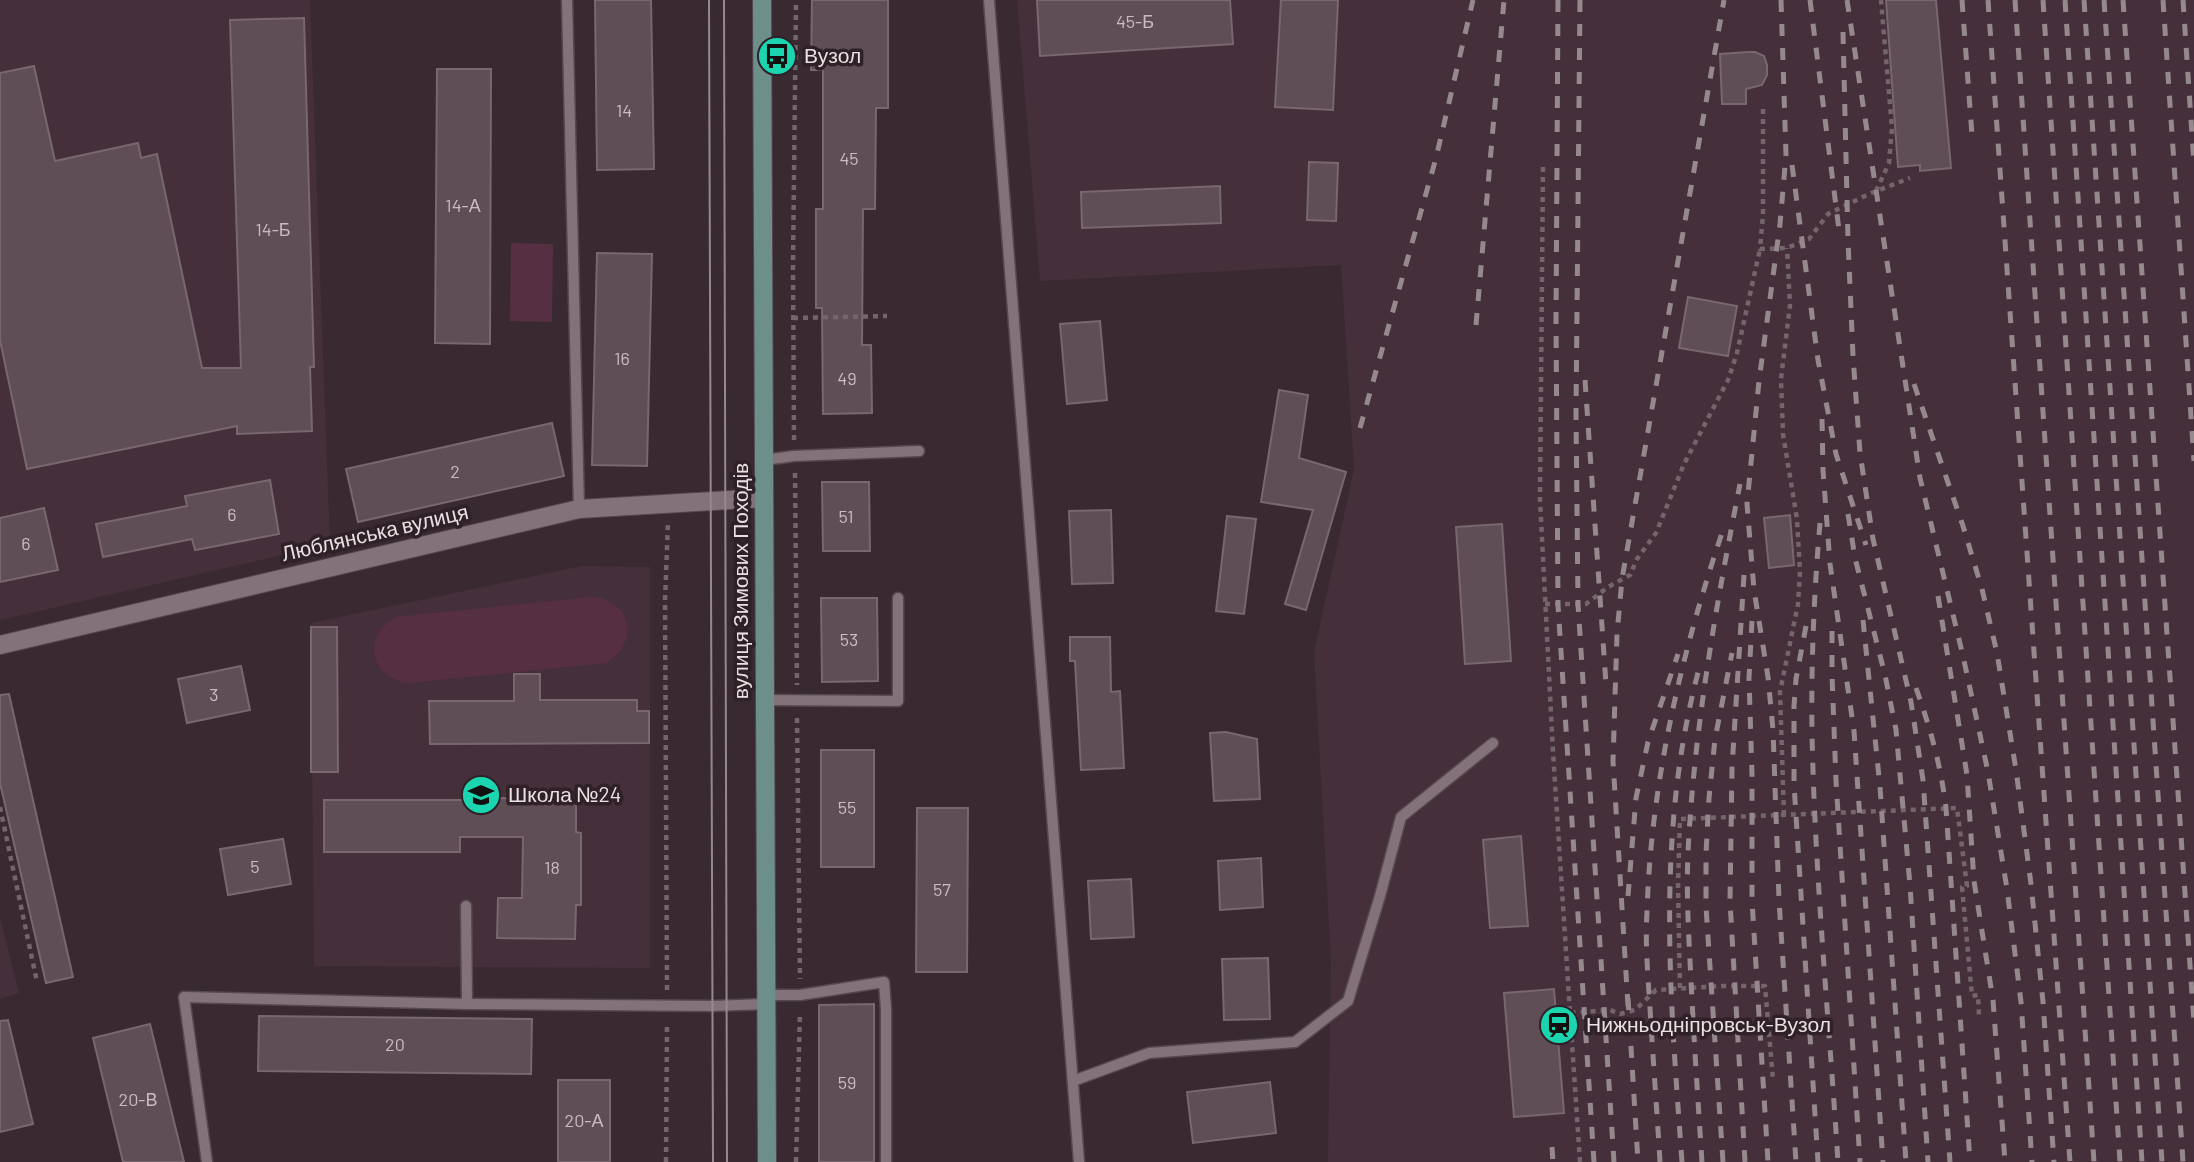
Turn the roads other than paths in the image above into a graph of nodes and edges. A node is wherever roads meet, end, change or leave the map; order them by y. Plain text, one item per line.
1 (567, 0) edge
2 (762, 0) edge
3 (989, 0) edge
4 (919, 451) dead end
5 (764, 460) junction
6 (764, 498) junction
7 (579, 509) junction
8 (898, 598) dead end
9 (0, 645) edge
10 (764, 700) junction
11 (1493, 743) dead end
12 (466, 906) dead end
13 (765, 1000) junction
14 (467, 1004) junction
15 (1073, 1081) junction
16 (207, 1162) edge
17 (767, 1162) edge
18 (886, 1162) edge
19 (1079, 1162) edge

1 - 7 lane
2 - 5 main road, вулиця Зимових Походів
3 - 15 lane
4 - 5 lane
5 - 6 main road, вулиця Зимових Походів
6 - 7 street, Люблянська вулиця
6 - 10 main road, вулиця Зимових Походів
7 - 9 street, Люблянська вулиця
8 - 10 lane
10 - 13 main road, вулиця Зимових Походів
11 - 15 lane
12 - 14 lane
13 - 14 lane
13 - 17 main road, вулиця Зимових Походів
13 - 18 lane
14 - 16 lane
15 - 19 lane

